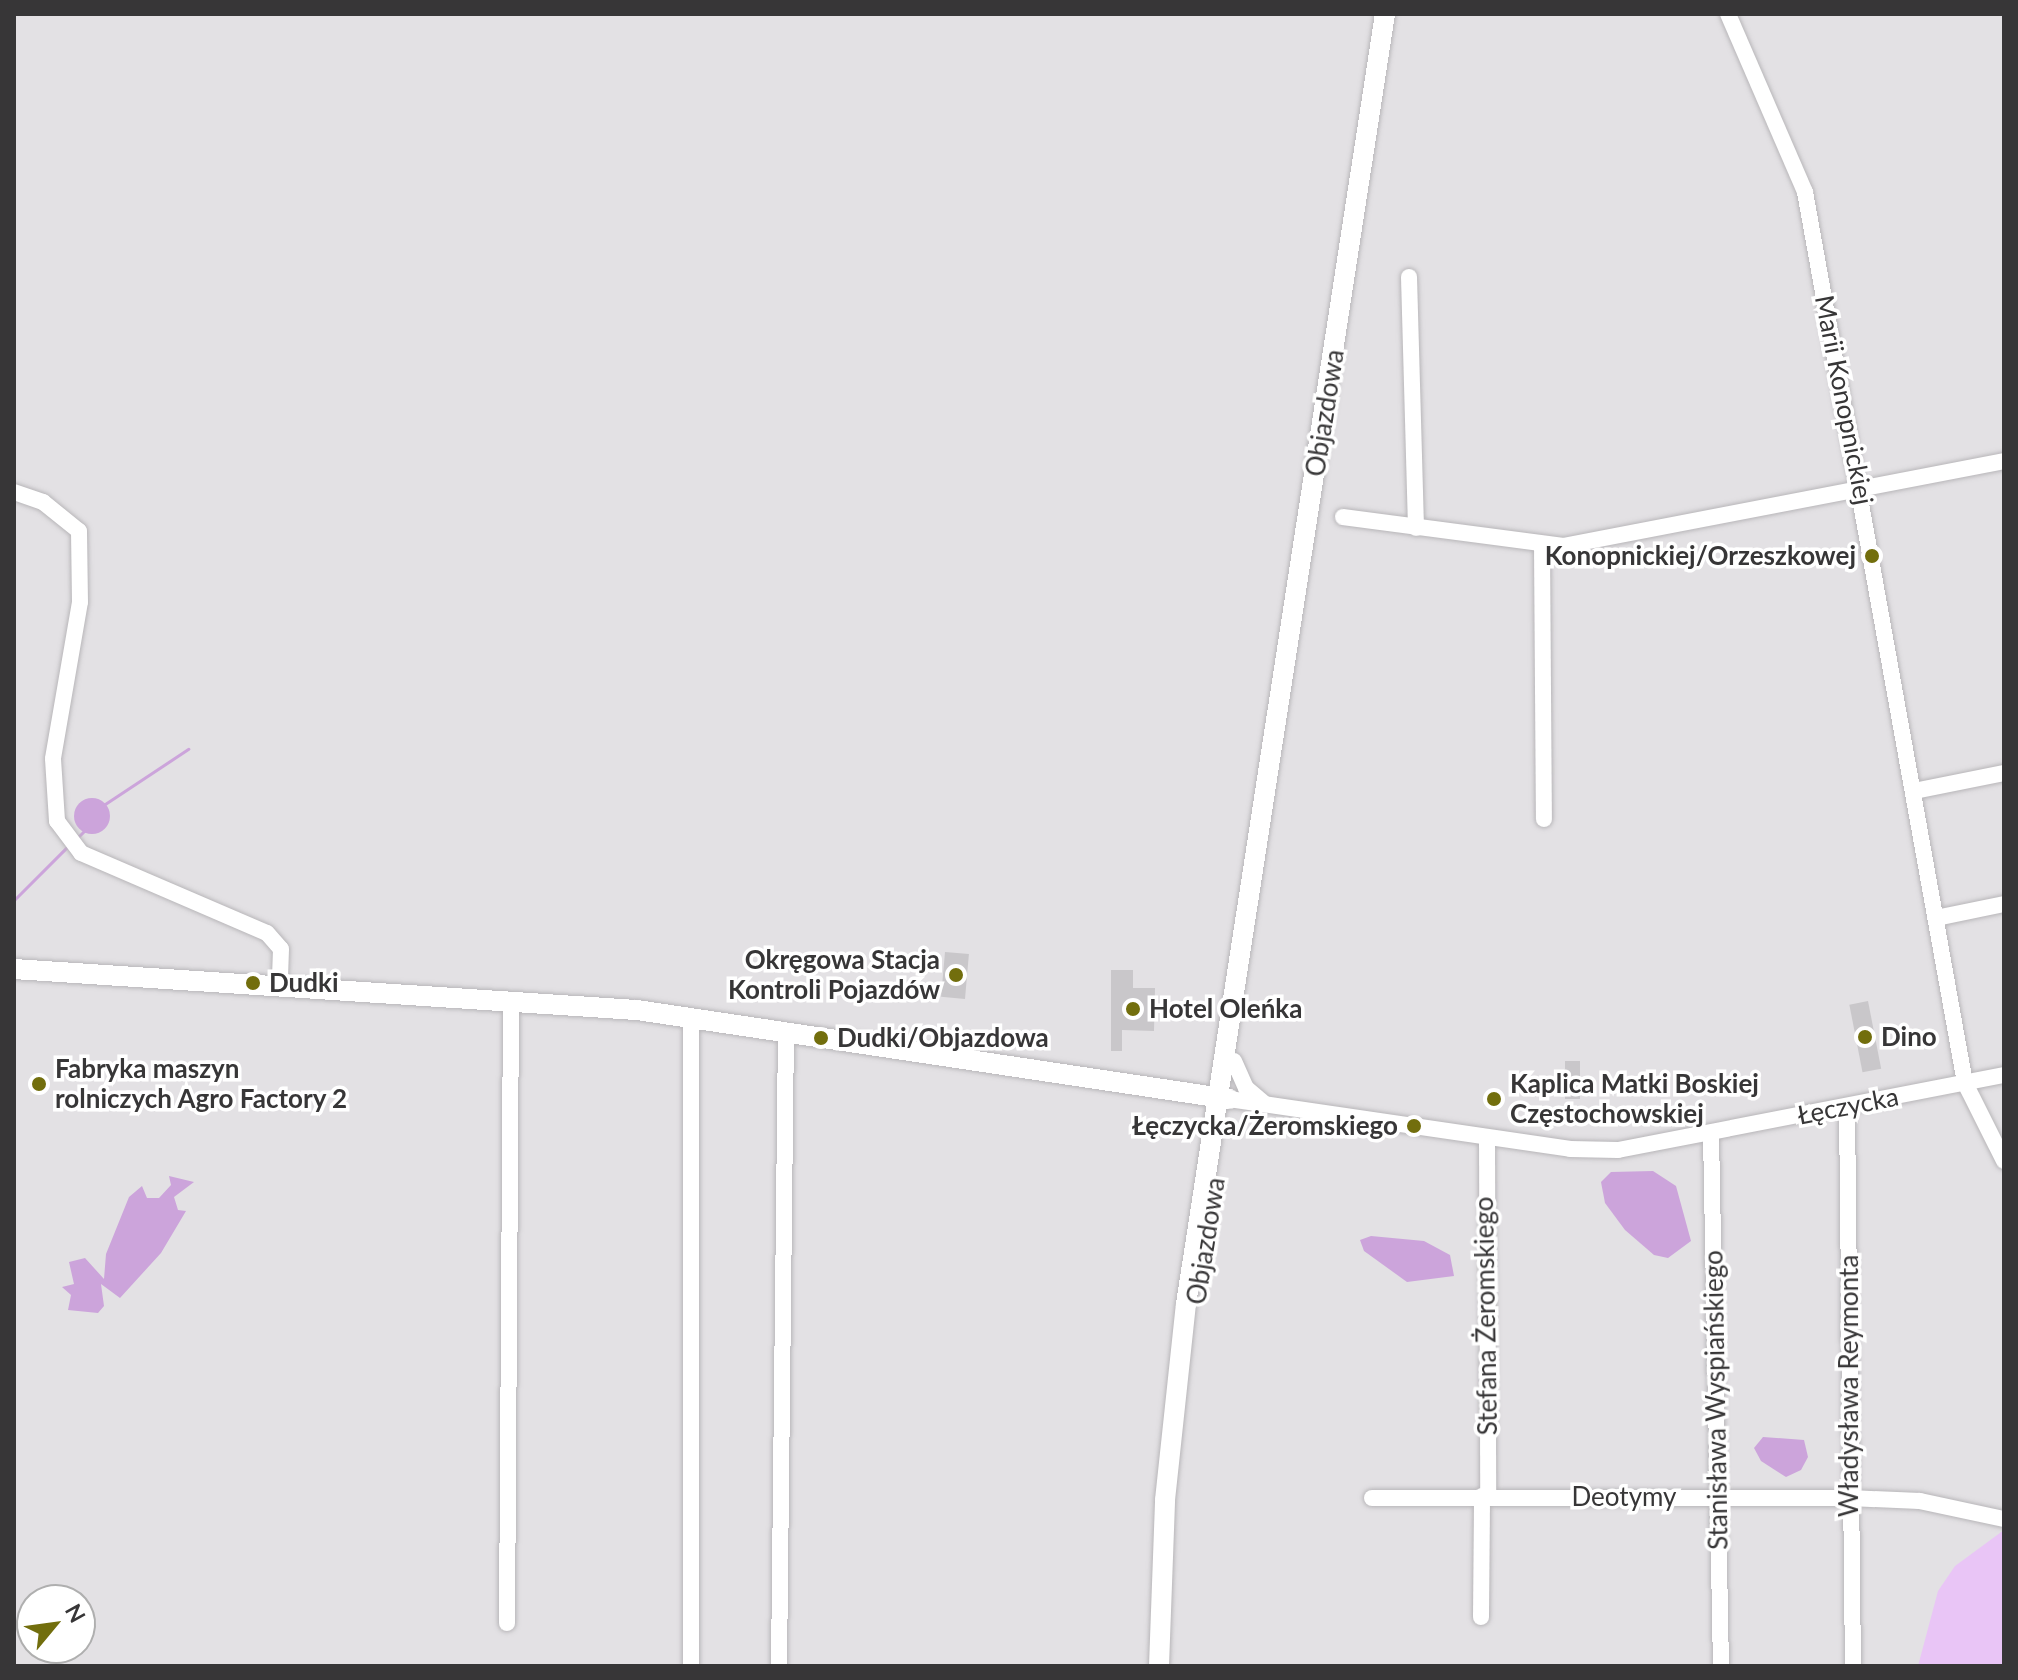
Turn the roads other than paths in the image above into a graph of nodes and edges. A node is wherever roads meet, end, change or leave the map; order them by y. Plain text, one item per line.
1 (1385, 14) edge
2 (1728, 14) edge
3 (1409, 277) dead end
4 (2004, 461) edge
5 (1860, 489) junction
6 (14, 492) edge
7 (1343, 517) dead end
8 (1416, 528) junction
9 (1542, 546) junction
10 (2004, 773) edge
11 (1914, 791) junction
12 (1265, 812) junction
13 (1544, 819) dead end
14 (2004, 904) edge
15 (1936, 918) junction
16 (14, 969) edge
17 (280, 985) junction
18 (511, 1001) junction
19 (691, 1018) junction
20 (786, 1033) junction
21 (1234, 1061) junction
22 (2004, 1075) edge
23 (1965, 1083) junction
24 (1223, 1098) junction
25 (1266, 1105) junction
26 (1847, 1107) junction
27 (1711, 1133) junction
28 (1487, 1137) junction
29 (2004, 1161) edge
30 (1485, 1496) junction
31 (1717, 1497) junction
32 (1372, 1498) dead end
33 (1850, 1498) junction
34 (2004, 1519) edge
35 (1481, 1617) dead end
36 (507, 1623) dead end
37 (691, 1666) edge
38 (779, 1666) edge
39 (1159, 1666) edge
40 (1721, 1666) edge
41 (1853, 1666) edge

1 - 12 main road, Objazdowa
2 - 5 street, Marii Konopnickiej
3 - 8 street
4 - 5 street
5 - 9 street
5 - 11 street, Marii Konopnickiej
6 - 17 street
7 - 8 street
8 - 9 street
9 - 13 street
10 - 11 street
11 - 15 street, Marii Konopnickiej
12 - 21 main road, Objazdowa
12 - 24 main road, Objazdowa
14 - 15 street
15 - 23 street, Marii Konopnickiej
16 - 17 main road
17 - 18 main road
18 - 19 main road
18 - 36 street
19 - 20 main road
19 - 37 street
20 - 24 main road
20 - 38 street
21 - 24 main road, Objazdowa
21 - 25 street
22 - 23 street, Łęczycka
23 - 26 street, Łęczycka
23 - 29 street, Marii Konopnickiej
24 - 25 street, Łęczycka
24 - 39 main road, Objazdowa
25 - 28 street, Łęczycka
26 - 27 street, Łęczycka
26 - 33 street, Władysława Reymonta
27 - 28 street, Łęczycka
27 - 31 street, Stanisława Wyspiańskiego
28 - 30 street, Stefana Żeromskiego
30 - 31 street, Deotymy
30 - 32 street, Deotymy
30 - 35 street
31 - 33 street, Deotymy
31 - 40 street, Stanisława Wyspiańskiego
33 - 34 street, Deotymy
33 - 41 street, Władysława Reymonta

